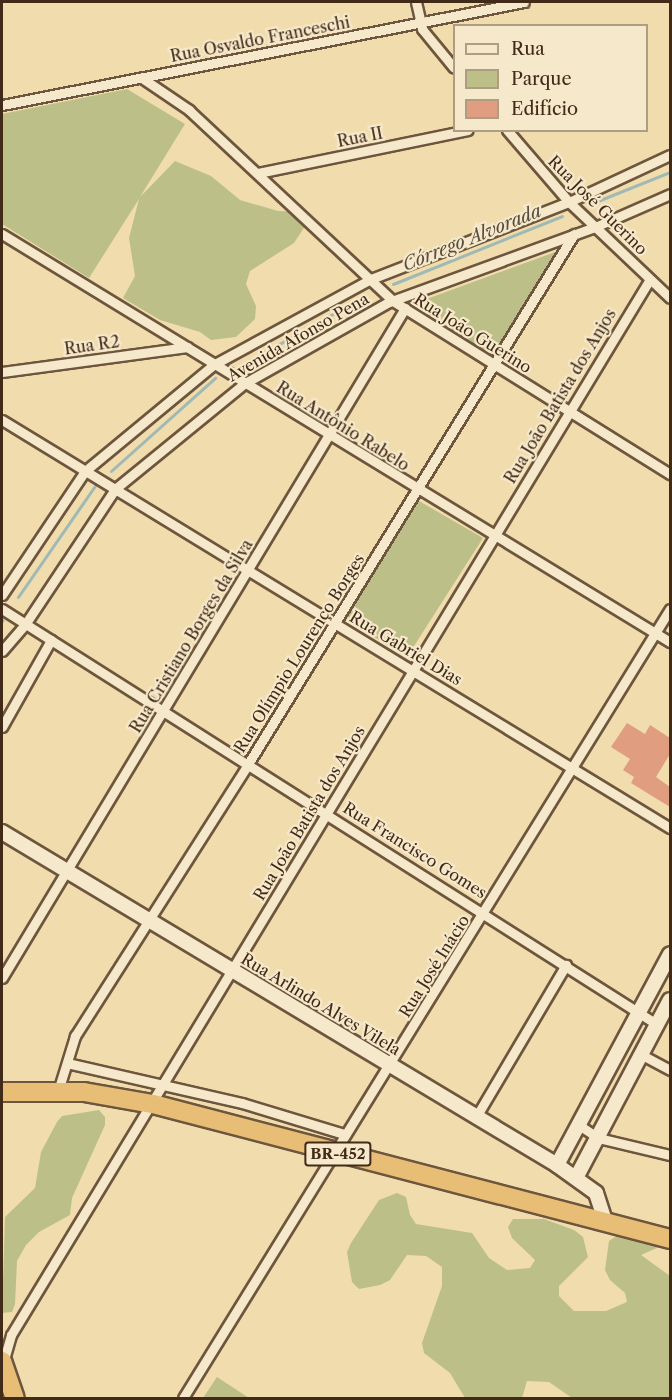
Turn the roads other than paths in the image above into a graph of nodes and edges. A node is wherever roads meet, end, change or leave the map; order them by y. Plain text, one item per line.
1 (416, 2) edge
2 (524, 2) edge
3 (420, 22) junction
4 (453, 67) edge
5 (142, 78) junction
6 (2, 105) edge
7 (458, 132) edge
8 (509, 132) edge
9 (670, 155) edge
10 (258, 173) junction
11 (670, 194) edge
12 (569, 202) junction
13 (595, 227) junction
14 (2, 234) edge
15 (574, 234) junction
16 (371, 279) junction
17 (650, 279) junction
18 (670, 298) edge
19 (393, 301) junction
20 (405, 308) junction
21 (187, 347) junction
22 (213, 365) junction
23 (495, 365) junction
24 (2, 372) edge
25 (244, 383) junction
26 (568, 411) junction
27 (2, 420) edge
28 (329, 435) junction
29 (85, 471) junction
30 (670, 474) edge
31 (116, 489) junction
32 (418, 490) junction
33 (494, 535) junction
34 (247, 569) junction
35 (2, 595) edge
36 (2, 609) edge
37 (670, 609) edge
38 (26, 623) junction
39 (335, 623) junction
40 (656, 633) junction
41 (51, 640) junction
42 (670, 642) edge
43 (2, 651) edge
44 (412, 669) junction
45 (164, 711) junction
46 (2, 727) edge
47 (248, 764) junction
48 (573, 769) junction
49 (327, 813) junction
50 (670, 828) edge
51 (2, 832) edge
52 (67, 871) junction
53 (485, 912) junction
54 (147, 920) junction
55 (670, 954) edge
56 (566, 965) junction
57 (232, 970) junction
58 (2, 978) edge
59 (670, 1000) edge
60 (639, 1013) junction
61 (658, 1025) junction
62 (642, 1055) junction
63 (67, 1063) junction
64 (390, 1065) junction
65 (670, 1070) edge
66 (162, 1085) junction
67 (58, 1091) junction
68 (2, 1093) edge
69 (153, 1104) junction
70 (476, 1117) junction
71 (579, 1125) junction
72 (344, 1134) junction
73 (598, 1138) junction
74 (332, 1153) junction
75 (670, 1155) edge
76 (557, 1165) junction
77 (576, 1179) junction
78 (605, 1221) junction
79 (670, 1239) edge
80 (2, 1363) edge
81 (15, 1398) edge
82 (183, 1398) edge

1 - 3 street
2 - 3 street, Rua Osvaldo Franceschi
3 - 4 street
3 - 5 street, Rua Osvaldo Franceschi
5 - 6 street, Rua Osvaldo Franceschi
5 - 10 street, Rua João Guerino
7 - 10 street, Rua II
8 - 12 street, Rua José Guerino
9 - 12 street, Avenida Afonso Pena
10 - 16 street, Rua João Guerino
11 - 13 street, Avenida Afonso Pena
12 - 13 street, Rua José Guerino
12 - 16 street, Avenida Afonso Pena
13 - 15 street, Avenida Afonso Pena
13 - 17 street, Rua José Guerino
14 - 21 street, Rua Antônio Rabelo
15 - 19 street, Avenida Afonso Pena
15 - 23 street, Rua Olímpio Lourenço Borges
16 - 19 street, Rua João Guerino
16 - 22 street, Avenida Afonso Pena
17 - 18 street, Rua José Guerino
17 - 26 street, Rua João Batista dos Anjos
19 - 20 street, Rua João Guerino
19 - 25 street, Avenida Afonso Pena
20 - 23 street, Rua João Guerino
20 - 28 street, Rua Cristiano Borges da Silva
21 - 22 street, Rua Antônio Rabelo
21 - 24 street, Rua R2
22 - 25 street, Rua Antônio Rabelo
22 - 29 street, Avenida Afonso Pena
23 - 26 street, Rua João Guerino
23 - 32 street, Rua Olímpio Lourenço Borges
25 - 28 street, Rua Antônio Rabelo
25 - 31 street, Avenida Afonso Pena
26 - 30 street, Rua João Guerino
26 - 33 street, Rua João Batista dos Anjos
27 - 29 street, Rua Gabriel Dias
28 - 32 street, Rua Antônio Rabelo
28 - 34 street, Rua Cristiano Borges da Silva
29 - 31 street, Rua Gabriel Dias
29 - 35 street, Avenida Afonso Pena
31 - 34 street, Rua Gabriel Dias
31 - 38 street, Avenida Afonso Pena
32 - 33 street, Rua Antônio Rabelo
32 - 39 street, Rua Olímpio Lourenço Borges
33 - 40 street, Rua Antônio Rabelo
33 - 44 street, Rua João Batista dos Anjos
34 - 39 street, Rua Gabriel Dias
34 - 45 street, Rua Cristiano Borges da Silva
36 - 38 street, Rua Francisco Gomes
37 - 40 street, Rua José Inácio
38 - 41 street, Rua Francisco Gomes
38 - 43 street, Avenida Afonso Pena
39 - 44 street, Rua Gabriel Dias
39 - 47 street, Rua Olímpio Lourenço Borges
40 - 42 street, Rua Antônio Rabelo
40 - 48 street, Rua José Inácio
41 - 45 street, Rua Francisco Gomes
41 - 46 street
44 - 48 street, Rua Gabriel Dias
44 - 49 street, Rua João Batista dos Anjos
45 - 47 street, Rua Francisco Gomes
45 - 52 street, Rua Cristiano Borges da Silva
47 - 49 street, Rua Francisco Gomes
47 - 54 street, Rua Olímpio Lourenço Borges
48 - 50 street, Rua Gabriel Dias
48 - 53 street, Rua José Inácio
49 - 53 street, Rua Francisco Gomes
49 - 57 street, Rua João Batista dos Anjos
51 - 52 street, Rua Arlindo Alves Vilela
52 - 54 street, Rua Arlindo Alves Vilela
52 - 58 street, Rua Cristiano Borges da Silva
53 - 56 street, Rua Francisco Gomes
53 - 64 street, Rua José Inácio
54 - 57 street, Rua Arlindo Alves Vilela
54 - 63 street, Rua Olímpio Lourenço Borges
55 - 60 street
56 - 60 street, Rua Francisco Gomes
56 - 70 street
57 - 64 street, Rua Arlindo Alves Vilela
57 - 66 street, Rua João Batista dos Anjos
59 - 61 street
60 - 61 street, Rua Francisco Gomes
60 - 71 street
61 - 62 street
62 - 65 street
62 - 73 street
63 - 66 street
63 - 67 street, Rua Olímpio Lourenço Borges
64 - 70 street, Rua Arlindo Alves Vilela
64 - 72 street, Rua José Inácio
66 - 69 street, Rua João Batista dos Anjos
66 - 72 street
67 - 68 highway, BR-452
67 - 69 highway, BR-452
69 - 74 highway, BR-452
69 - 80 street, Rua João Batista dos Anjos
70 - 76 street, Rua Arlindo Alves Vilela
71 - 73 street
71 - 76 street
72 - 74 street, Rua José Inácio
73 - 75 street
73 - 77 street
74 - 78 highway, BR-452
74 - 82 street, Rua José Inácio
76 - 77 street, Rua Arlindo Alves Vilela
77 - 78 street, Rua Arlindo Alves Vilela
78 - 79 highway, BR-452
80 - 81 highway

